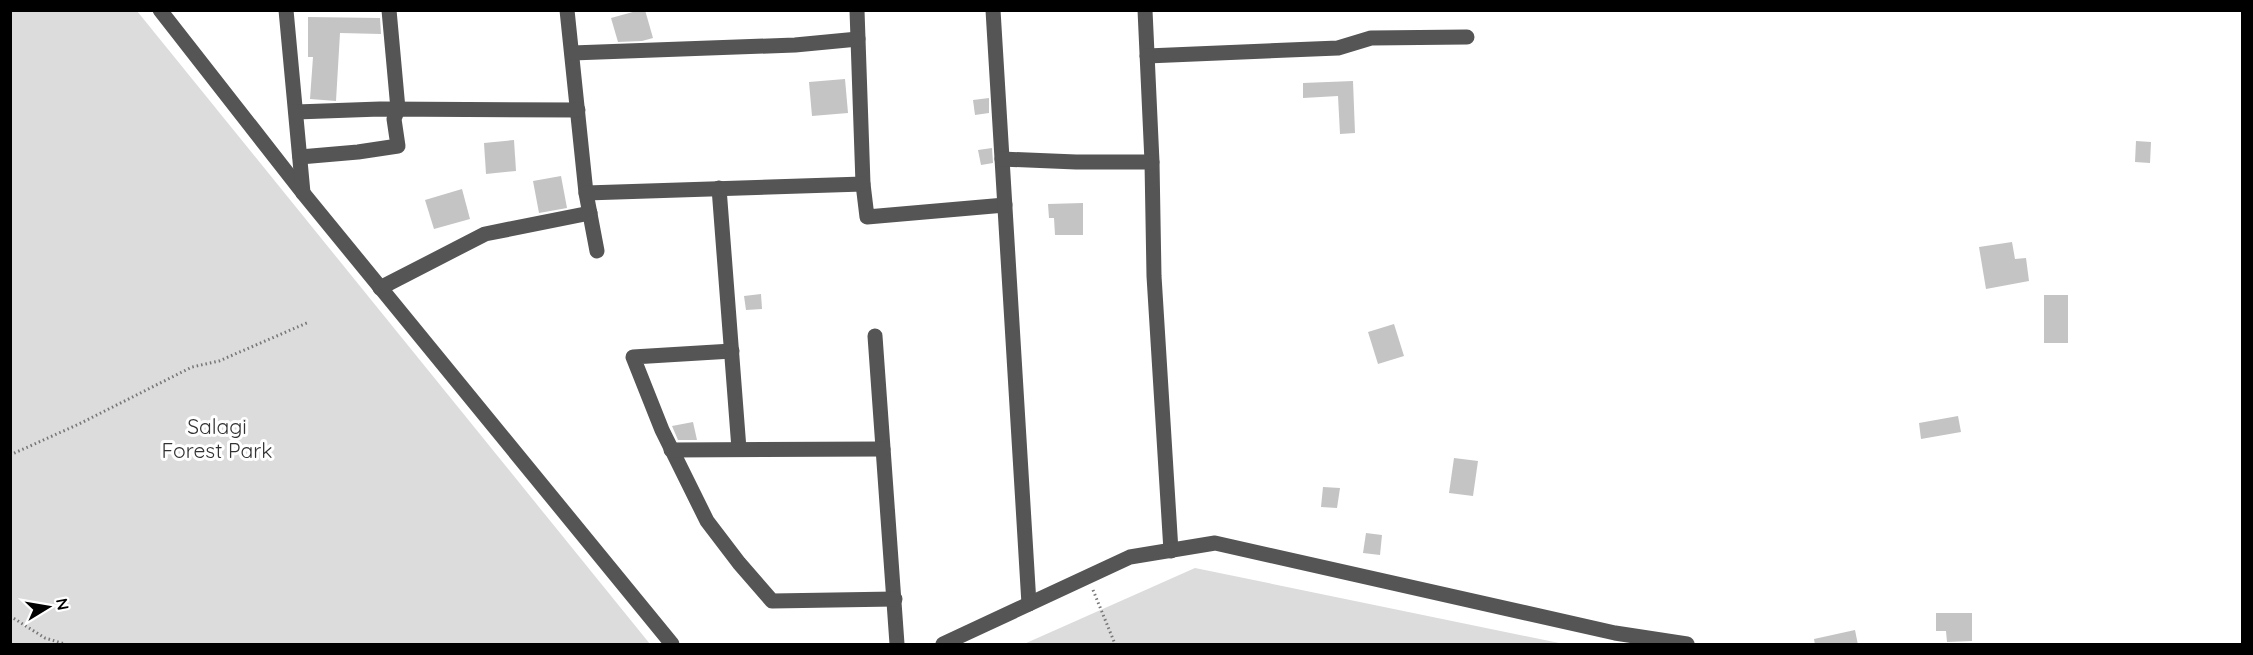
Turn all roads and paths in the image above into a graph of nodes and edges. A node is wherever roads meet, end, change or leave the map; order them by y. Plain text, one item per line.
1 (160, 10) edge
2 (286, 10) edge
3 (388, 10) edge
4 (567, 10) edge
5 (857, 10) edge
6 (993, 10) edge
7 (1145, 10) edge
8 (1467, 37) dead end
9 (858, 39) junction
10 (572, 53) junction
11 (1147, 56) junction
12 (398, 109) junction
13 (578, 110) junction
14 (296, 112) junction
15 (300, 157) junction
16 (1002, 159) junction
17 (1152, 162) junction
18 (863, 184) junction
19 (719, 188) junction
20 (303, 193) junction
21 (586, 193) junction
22 (1005, 205) junction
23 (590, 213) junction
24 (597, 251) dead end
25 (380, 288) junction
26 (309, 321) dead end
27 (874, 336) dead end
28 (732, 351) junction
29 (883, 448) junction
30 (739, 449) junction
31 (671, 450) junction
32 (10, 455) edge
33 (1171, 550) junction
34 (1087, 577) junction
35 (894, 598) junction
36 (1029, 604) junction
37 (10, 616) edge
38 (65, 645) edge
39 (672, 645) edge
40 (897, 645) edge
41 (943, 645) edge
42 (1115, 645) edge
43 (1687, 645) edge

1 - 20 street
2 - 14 street
3 - 12 street
4 - 10 street
5 - 9 street
6 - 16 street
7 - 11 street
8 - 11 street
9 - 10 street
9 - 18 street
10 - 13 street
11 - 17 street
12 - 13 street
12 - 14 street
12 - 15 street
13 - 21 street
14 - 15 street
15 - 20 street
16 - 17 street
16 - 22 street
17 - 33 street
18 - 19 street
18 - 22 street
19 - 21 street
19 - 28 street
20 - 25 street
21 - 23 street
22 - 36 street
23 - 24 street
23 - 25 street
25 - 39 street
26 - 32 path
27 - 29 street
28 - 30 street
28 - 31 street
29 - 30 street
29 - 35 street
30 - 31 street
31 - 35 street
33 - 34 street
33 - 43 street
34 - 36 street
34 - 42 path
35 - 40 street
36 - 41 street
37 - 38 path

